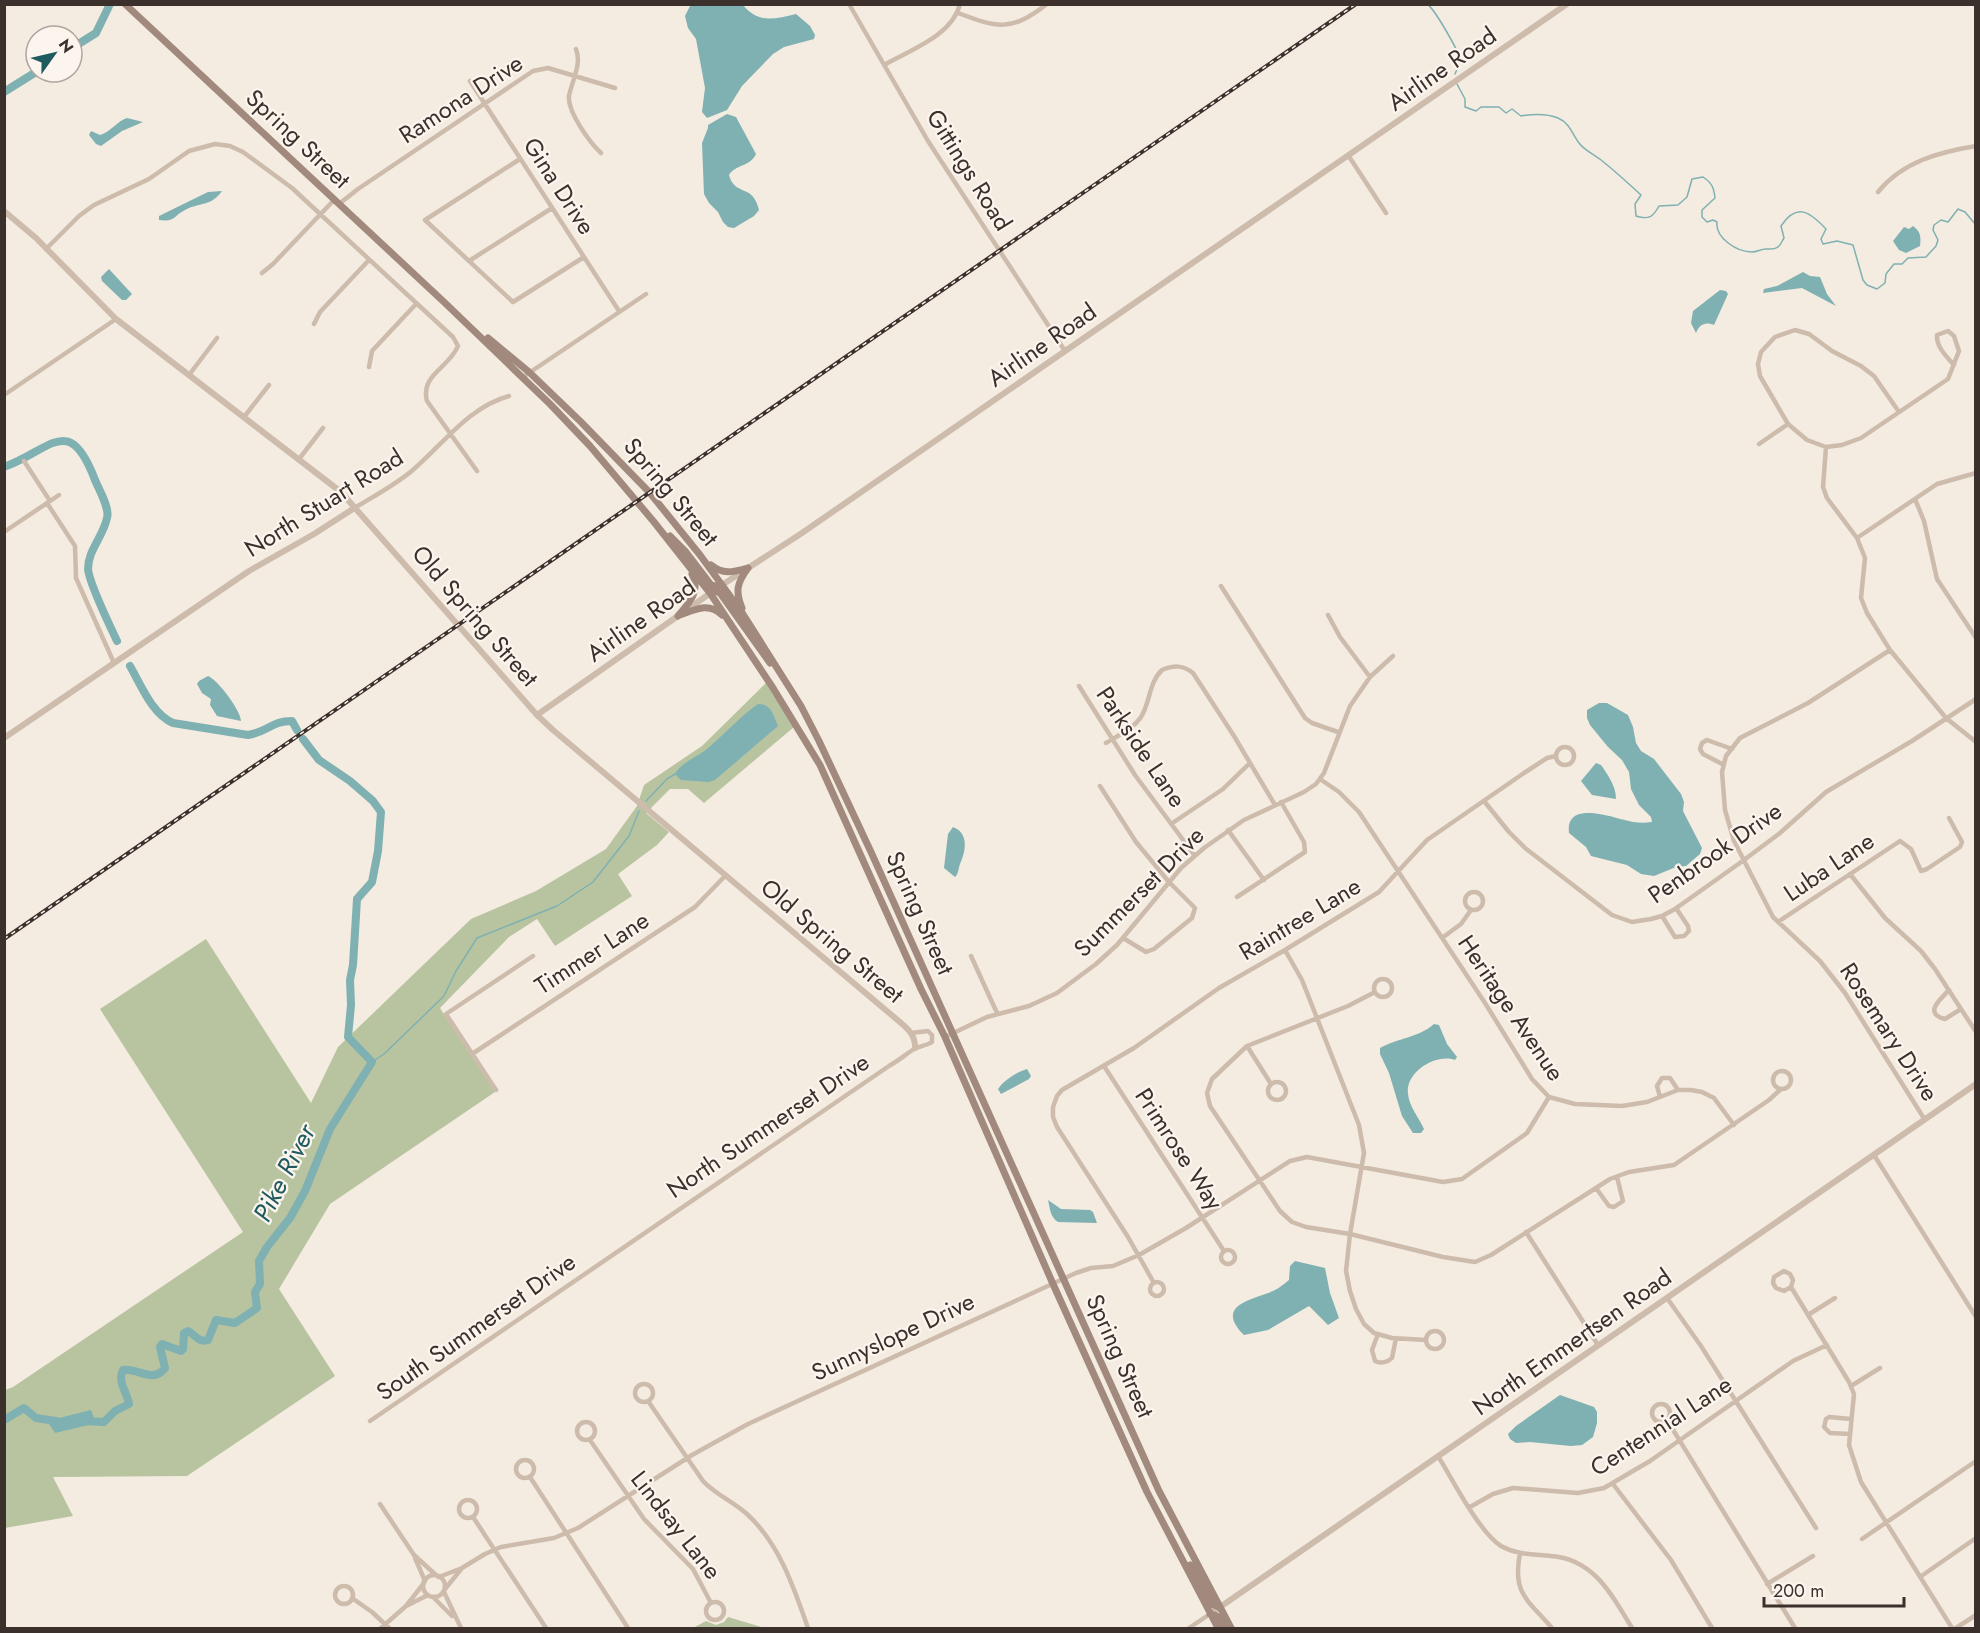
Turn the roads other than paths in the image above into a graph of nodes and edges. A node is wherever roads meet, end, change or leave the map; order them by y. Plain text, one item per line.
1 (125, 4) edge
2 (849, 4) edge
3 (960, 4) edge
4 (1047, 4) edge
5 (1567, 4) edge
6 (958, 13) junction
7 (576, 49) dead end
8 (884, 65) junction
9 (574, 76) junction
10 (470, 81) dead end
11 (615, 88) dead end
12 (484, 104) junction
13 (1976, 146) edge
14 (601, 153) dead end
15 (1348, 155) junction
16 (520, 159) junction
17 (1878, 192) dead end
18 (336, 202) junction
19 (552, 208) junction
20 (4, 211) edge
21 (1386, 213) dead end
22 (320, 214) junction
23 (46, 249) junction
24 (584, 257) junction
25 (369, 260) junction
26 (469, 261) junction
27 (262, 273) dead end
28 (646, 294) dead end
29 (417, 304) junction
30 (619, 311) junction
31 (116, 319) junction
32 (314, 324) dead end
33 (217, 338) dead end
34 (1065, 351) junction
35 (1954, 365) junction
36 (369, 367) dead end
37 (189, 375) junction
38 (526, 375) junction
39 (269, 385) dead end
40 (4, 395) edge
41 (509, 396) dead end
42 (1899, 412) junction
43 (244, 417) junction
44 (1788, 424) junction
45 (323, 428) dead end
46 (451, 433) junction
47 (1759, 444) dead end
48 (1826, 447) junction
49 (299, 459) junction
50 (24, 461) dead end
51 (477, 471) dead end
52 (1976, 473) edge
53 (59, 495) dead end
54 (1915, 499) junction
55 (49, 502) junction
56 (356, 507) junction
57 (654, 522) junction
58 (4, 532) edge
59 (1857, 538) junction
60 (683, 557) junction
61 (703, 559) junction
62 (748, 568) junction
63 (722, 585) junction
64 (1221, 586) dead end
65 (710, 593) junction
66 (1328, 615) dead end
67 (678, 616) junction
68 (729, 621) junction
69 (749, 624) junction
70 (1976, 638) edge
71 (1890, 650) junction
72 (1393, 656) dead end
73 (114, 663) junction
74 (1370, 677) junction
75 (1079, 686) dead end
76 (790, 688) junction
77 (1976, 699) edge
78 (537, 715) junction
79 (1946, 718) junction
80 (1338, 732) junction
81 (4, 738) edge
82 (1112, 740) junction
83 (1976, 742) edge
84 (1106, 743) dead end
85 (1732, 749) junction
86 (1556, 756) junction
87 (1250, 763) junction
88 (1724, 765) junction
89 (1320, 779) junction
90 (1100, 786) dead end
91 (1484, 801) junction
92 (1281, 802) junction
93 (1275, 805) junction
94 (1949, 818) dead end
95 (1171, 824) junction
96 (1228, 830) junction
97 (1195, 856) junction
98 (1744, 860) junction
99 (1398, 873) junction
100 (1850, 874) junction
101 (725, 876) junction
102 (1263, 880) junction
103 (1169, 882) junction
104 (1237, 897) dead end
105 (1676, 908) junction
106 (1471, 910) junction
107 (1662, 916) junction
108 (1778, 922) junction
109 (1123, 938) junction
110 (1442, 938) junction
111 (1286, 950) junction
112 (533, 956) dead end
113 (971, 956) dead end
114 (1949, 990) junction
115 (1375, 992) junction
116 (1961, 1009) junction
117 (997, 1013) junction
118 (1317, 1018) junction
119 (1976, 1032) edge
120 (911, 1033) junction
121 (953, 1033) junction
122 (945, 1036) junction
123 (1247, 1046) junction
124 (915, 1048) junction
125 (472, 1054) junction
126 (1104, 1066) junction
127 (1271, 1084) junction
128 (1976, 1084) edge
129 (1780, 1089) junction
130 (496, 1090) dead end
131 (1678, 1090) junction
132 (1549, 1097) junction
133 (1660, 1097) junction
134 (1925, 1120) junction
135 (1734, 1125) junction
136 (1874, 1155) junction
137 (1362, 1166) junction
138 (1617, 1177) junction
139 (1259, 1181) junction
140 (1596, 1188) junction
141 (1202, 1218) junction
142 (1526, 1232) junction
143 (1350, 1233) junction
144 (1224, 1251) dead end
145 (1139, 1255) junction
146 (602, 1262) joint
147 (1065, 1279) junction
148 (1154, 1283) dead end
149 (1053, 1284) junction
150 (1791, 1287) junction
151 (1667, 1298) junction
152 (1835, 1298) dead end
153 (1808, 1315) junction
154 (1976, 1317) edge
155 (1378, 1334) junction
156 (1396, 1338) junction
157 (1426, 1340) junction
158 (1598, 1345) junction
159 (1827, 1345) junction
160 (1095, 1346) junction
161 (1083, 1351) junction
162 (1880, 1368) dead end
163 (1851, 1386) junction
164 (1735, 1400) junction
165 (648, 1401) junction
166 (1851, 1419) junction
167 (1666, 1420) junction
168 (370, 1421) dead end
169 (1850, 1434) junction
170 (1135, 1438) junction
171 (590, 1440) junction
172 (1678, 1440) junction
173 (1125, 1442) junction
174 (1438, 1456) junction
175 (686, 1459) junction
176 (1976, 1461) edge
177 (530, 1478) junction
178 (1613, 1484) junction
179 (628, 1497) junction
180 (380, 1504) dead end
181 (1470, 1507) junction
182 (473, 1517) junction
183 (1886, 1523) junction
184 (1816, 1528) dead end
185 (567, 1534) junction
186 (1976, 1538) edge
187 (1862, 1539) dead end
188 (494, 1549) junction
189 (1520, 1553) junction
190 (414, 1555) junction
191 (1813, 1556) dead end
192 (1192, 1557) junction
193 (1184, 1562) junction
194 (462, 1568) junction
195 (438, 1576) junction
196 (1920, 1576) junction
197 (424, 1582) junction
198 (1767, 1584) junction
199 (444, 1591) junction
200 (430, 1596) junction
201 (352, 1598) junction
202 (711, 1603) junction
203 (406, 1605) junction
204 (1220, 1607) junction
205 (1210, 1614) junction
206 (1976, 1615) edge
207 (456, 1620) junction
208 (385, 1623) junction
209 (381, 1629) edge
210 (389, 1629) edge
211 (461, 1629) edge
212 (546, 1629) edge
213 (628, 1629) edge
214 (808, 1629) edge
215 (1190, 1629) edge
216 (1218, 1629) edge
217 (1226, 1629) edge
218 (1231, 1629) edge
219 (1552, 1629) edge
220 (1632, 1629) edge
221 (1712, 1629) edge
222 (1795, 1629) edge
223 (1954, 1629) edge

1 - 18 main road, Spring Street
2 - 8 street, Gittings Road
3 - 6 street
4 - 6 street
5 - 15 street, Airline Road
6 - 8 street
7 - 9 street
8 - 34 street, Gittings Road
9 - 11 street, Ramona Drive
9 - 12 street, Ramona Drive
9 - 14 street
10 - 12 street, Gina Drive
12 - 16 street, Gina Drive
12 - 18 street, Ramona Drive
13 - 17 street
15 - 21 street
15 - 34 street, Airline Road
16 - 19 street, Gina Drive
16 - 26 street
18 - 22 street, Ramona Drive
18 - 38 main road, Spring Street
19 - 24 street, Gina Drive
19 - 26 street
20 - 23 street, Old Spring Street
22 - 23 street
22 - 25 street
22 - 27 street, Ramona Drive
23 - 31 street, Old Spring Street
24 - 26 street
24 - 30 street, Gina Drive
25 - 29 street
25 - 32 street
28 - 30 street
29 - 36 street
29 - 46 street
30 - 38 street
31 - 37 street, Old Spring Street
31 - 40 street
33 - 37 street
34 - 62 street, Airline Road
35 - 35 street
35 - 42 street
37 - 43 street, Old Spring Street
38 - 57 main road, Spring Street
38 - 61 main road, Spring Street
39 - 43 street
41 - 46 street, North Stuart Road
42 - 44 street
42 - 48 street
43 - 49 street, Old Spring Street
44 - 47 street
44 - 48 street
45 - 49 street
46 - 51 street
46 - 56 street, North Stuart Road
48 - 59 street
49 - 56 street, Old Spring Street
50 - 55 street
52 - 54 street
53 - 55 street
54 - 59 street
54 - 70 street
55 - 58 street
55 - 73 street
56 - 73 street, North Stuart Road
56 - 78 street, Old Spring Street
57 - 60 main road, Spring Street
57 - 63 main road
59 - 71 street
60 - 65 main road, Spring Street
60 - 67 main road
61 - 62 main road
61 - 63 main road, Spring Street
62 - 63 street, Airline Road
62 - 69 main road
63 - 65 street, Airline Road
63 - 69 main road, Spring Street
64 - 80 street
65 - 67 street, Airline Road
65 - 68 main road, Spring Street
65 - 76 main road
66 - 74 street
67 - 68 main road
67 - 78 street, Airline Road
68 - 122 main road, Spring Street
69 - 76 main road, Spring Street
71 - 79 street
71 - 85 street, Rosemary Drive
72 - 74 street
73 - 81 street, North Stuart Road
74 - 80 street
75 - 82 street, Parkside Lane
76 - 121 main road, Spring Street
77 - 79 street, Penbrook Drive
78 - 101 street, Old Spring Street
79 - 83 street
79 - 98 street, Penbrook Drive
80 - 89 street
82 - 84 street
82 - 87 street
82 - 95 street, Parkside Lane
85 - 88 street, Rosemary Drive
85 - 88 street
86 - 86 street
86 - 91 street, Raintree Lane
87 - 93 street
87 - 95 street
88 - 98 street, Rosemary Drive
89 - 92 street, Summerset Drive
89 - 99 street, Heritage Avenue
90 - 103 street
91 - 99 street, Raintree Lane
91 - 107 street, Penbrook Drive
92 - 93 street, Summerset Drive
92 - 102 street
93 - 96 street, Summerset Drive
94 - 100 street, Luba Lane
95 - 97 street, Parkside Lane
96 - 97 street, Summerset Drive
96 - 102 street
97 - 103 street, Summerset Drive
98 - 105 street, Penbrook Drive
98 - 108 street, Rosemary Drive
99 - 110 street, Heritage Avenue
99 - 111 street, Raintree Lane
100 - 108 street, Luba Lane
100 - 114 street
101 - 120 street, Old Spring Street
101 - 125 street, Timmer Lane
102 - 104 street
103 - 109 street, Summerset Drive
103 - 109 street
105 - 107 street, Penbrook Drive
105 - 107 street
106 - 106 street
106 - 110 street
108 - 134 street, Rosemary Drive
109 - 117 street, Summerset Drive
110 - 132 street, Heritage Avenue
111 - 118 street
111 - 126 street, Raintree Lane
112 - 125 street
113 - 117 street
114 - 116 street
114 - 116 street
115 - 115 street
115 - 118 street
116 - 119 street
117 - 121 street, Summerset Drive
118 - 123 street
118 - 137 street
120 - 124 street, Old Spring Street
120 - 124 street, North Summerset Drive
121 - 122 street, Summerset Drive
121 - 147 main road, Spring Street
122 - 149 main road, Spring Street
123 - 127 street
123 - 139 street
124 - 146 street, North Summerset Drive
125 - 130 street
126 - 141 street, Primrose Way
126 - 145 street, Raintree Lane
127 - 127 street
128 - 134 street, North Emmertsen Road
129 - 129 street
129 - 135 street
131 - 133 street, Heritage Avenue
131 - 133 street
131 - 135 street
132 - 133 street, Heritage Avenue
132 - 137 street
134 - 136 street, North Emmertsen Road
135 - 138 street
136 - 151 street, North Emmertsen Road
136 - 154 street
137 - 139 street, Sunnyslope Drive
137 - 143 street
138 - 140 street
138 - 140 street
139 - 141 street, Sunnyslope Drive
139 - 143 street
140 - 142 street
141 - 144 street, Primrose Way
141 - 145 street, Sunnyslope Drive
142 - 143 street
142 - 158 street
143 - 155 street
145 - 147 street, Sunnyslope Drive
145 - 148 street
146 - 168 street, South Summerset Drive
147 - 149 street, Sunnyslope Drive
147 - 160 main road, Spring Street
149 - 161 main road, Spring Street
149 - 175 street, Sunnyslope Drive
150 - 150 street
150 - 153 street
151 - 158 street, North Emmertsen Road
151 - 164 street
152 - 153 street
153 - 159 street
155 - 156 street
155 - 156 street
156 - 157 street
157 - 157 street
158 - 174 street, North Emmertsen Road
159 - 163 street
159 - 164 street, Centennial Lane
160 - 161 main road
160 - 170 main road, Spring Street
161 - 173 main road, Spring Street
162 - 163 street
163 - 166 street
164 - 172 street, Centennial Lane
164 - 184 street
165 - 165 street
165 - 175 street
166 - 169 street
166 - 169 street
167 - 167 street
167 - 172 street
169 - 183 street
170 - 173 main road
170 - 192 main road, Spring Street
171 - 171 street, Lindsay Lane
171 - 179 street, Lindsay Lane
172 - 178 street, Centennial Lane
172 - 198 street
173 - 193 main road, Spring Street
174 - 181 street
174 - 204 street, North Emmertsen Road
175 - 179 street, Sunnyslope Drive
175 - 214 street
176 - 183 street
177 - 177 street
177 - 185 street
178 - 181 street, Centennial Lane
178 - 221 street
179 - 185 street, Sunnyslope Drive
179 - 202 street, Lindsay Lane
180 - 190 street
181 - 189 street
182 - 182 street
182 - 188 street
183 - 187 street
183 - 196 street
185 - 188 street, Sunnyslope Drive
185 - 213 street
186 - 196 street
188 - 194 street, Sunnyslope Drive
188 - 212 street
189 - 219 street
189 - 220 street
190 - 195 street
190 - 197 street
191 - 198 street
192 - 193 main road
192 - 204 main road, Spring Street
193 - 204 main road
193 - 205 main road, Spring Street
194 - 195 street
194 - 199 street
195 - 197 street
195 - 199 street
196 - 223 street
197 - 200 street
197 - 203 street
198 - 222 street
199 - 200 street
199 - 207 street
200 - 203 street
200 - 207 street
201 - 201 street
201 - 208 street
202 - 202 street, Lindsay Lane
203 - 208 street
204 - 205 street, North Emmertsen Road
204 - 218 main road, Spring Street
205 - 215 street, North Emmertsen Road
205 - 216 main road, Spring Street
205 - 217 main road
206 - 223 street
207 - 211 street
208 - 209 street
208 - 210 street

